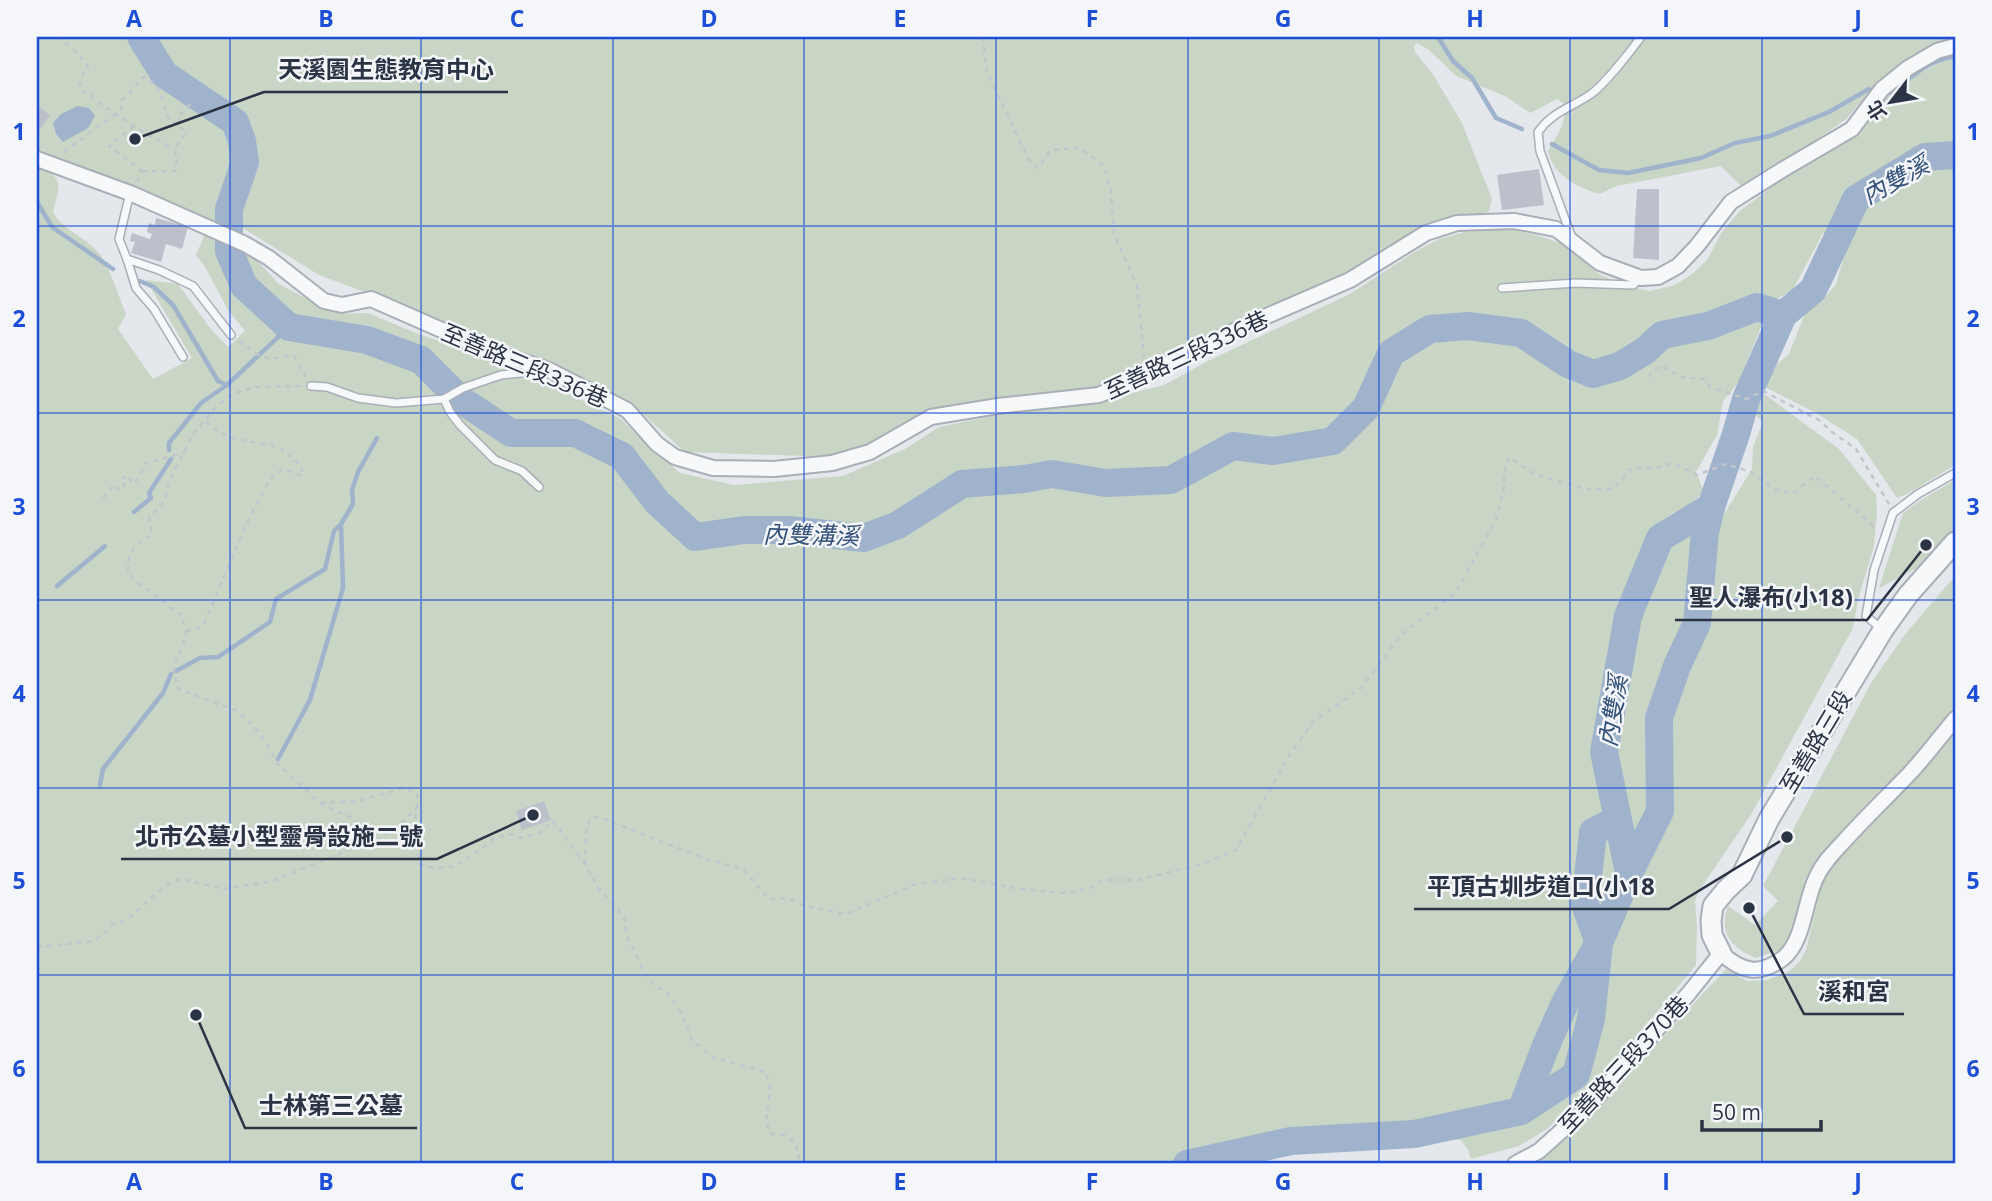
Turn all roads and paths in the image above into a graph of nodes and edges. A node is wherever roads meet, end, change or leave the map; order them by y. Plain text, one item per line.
1 (57, 37) edge
2 (983, 37) edge
3 (1641, 37) edge
4 (1955, 46) edge
5 (190, 104) dead end
6 (117, 113) junction
7 (178, 125) junction
8 (134, 127) junction
9 (173, 149) junction
10 (64, 152) dead end
11 (37, 159) edge
12 (142, 171) junction
13 (130, 193) junction
14 (1573, 242) junction
15 (127, 259) junction
16 (1641, 278) junction
17 (1502, 288) dead end
18 (231, 335) joint
19 (183, 358) dead end
20 (549, 370) junction
21 (1147, 374) junction
22 (1648, 377) dead end
23 (311, 386) junction
24 (444, 399) junction
25 (205, 420) junction
26 (186, 452) junction
27 (1955, 473) edge
28 (539, 487) dead end
29 (103, 498) dead end
30 (1894, 513) junction
31 (1885, 536) junction
32 (1955, 542) edge
33 (1882, 630) junction
34 (186, 631) junction
35 (1955, 719) edge
36 (320, 803) junction
37 (417, 807) junction
38 (365, 839) junction
39 (585, 864) junction
40 (37, 947) edge
41 (1721, 953) junction
42 (794, 1164) edge
43 (1516, 1164) edge

1 - 6 path
2 - 21 path
3 - 14 lane
4 - 16 street
5 - 7 path
6 - 7 path
6 - 8 path
6 - 10 path
7 - 9 path
8 - 9 path
8 - 12 path
9 - 12 path
11 - 13 street
12 - 13 path
13 - 15 lane
13 - 20 street, 至善路三段336巷
14 - 16 street, 至善路三段336巷
14 - 21 street, 至善路三段336巷
15 - 18 lane
15 - 19 lane
16 - 17 lane
18 - 23 path
20 - 21 street, 至善路三段336巷
20 - 24 lane
22 - 30 path
23 - 24 lane
23 - 25 path
24 - 28 lane
25 - 26 path
25 - 34 path
26 - 29 path
26 - 34 path
27 - 30 lane
30 - 31 lane
31 - 33 lane
31 - 39 path
32 - 33 street, 至善路三段
33 - 41 street, 至善路三段
34 - 36 path
35 - 41 street
36 - 37 path
36 - 38 path
37 - 38 path
37 - 39 path
38 - 40 path
39 - 42 path
41 - 43 street, 至善路三段370巷

